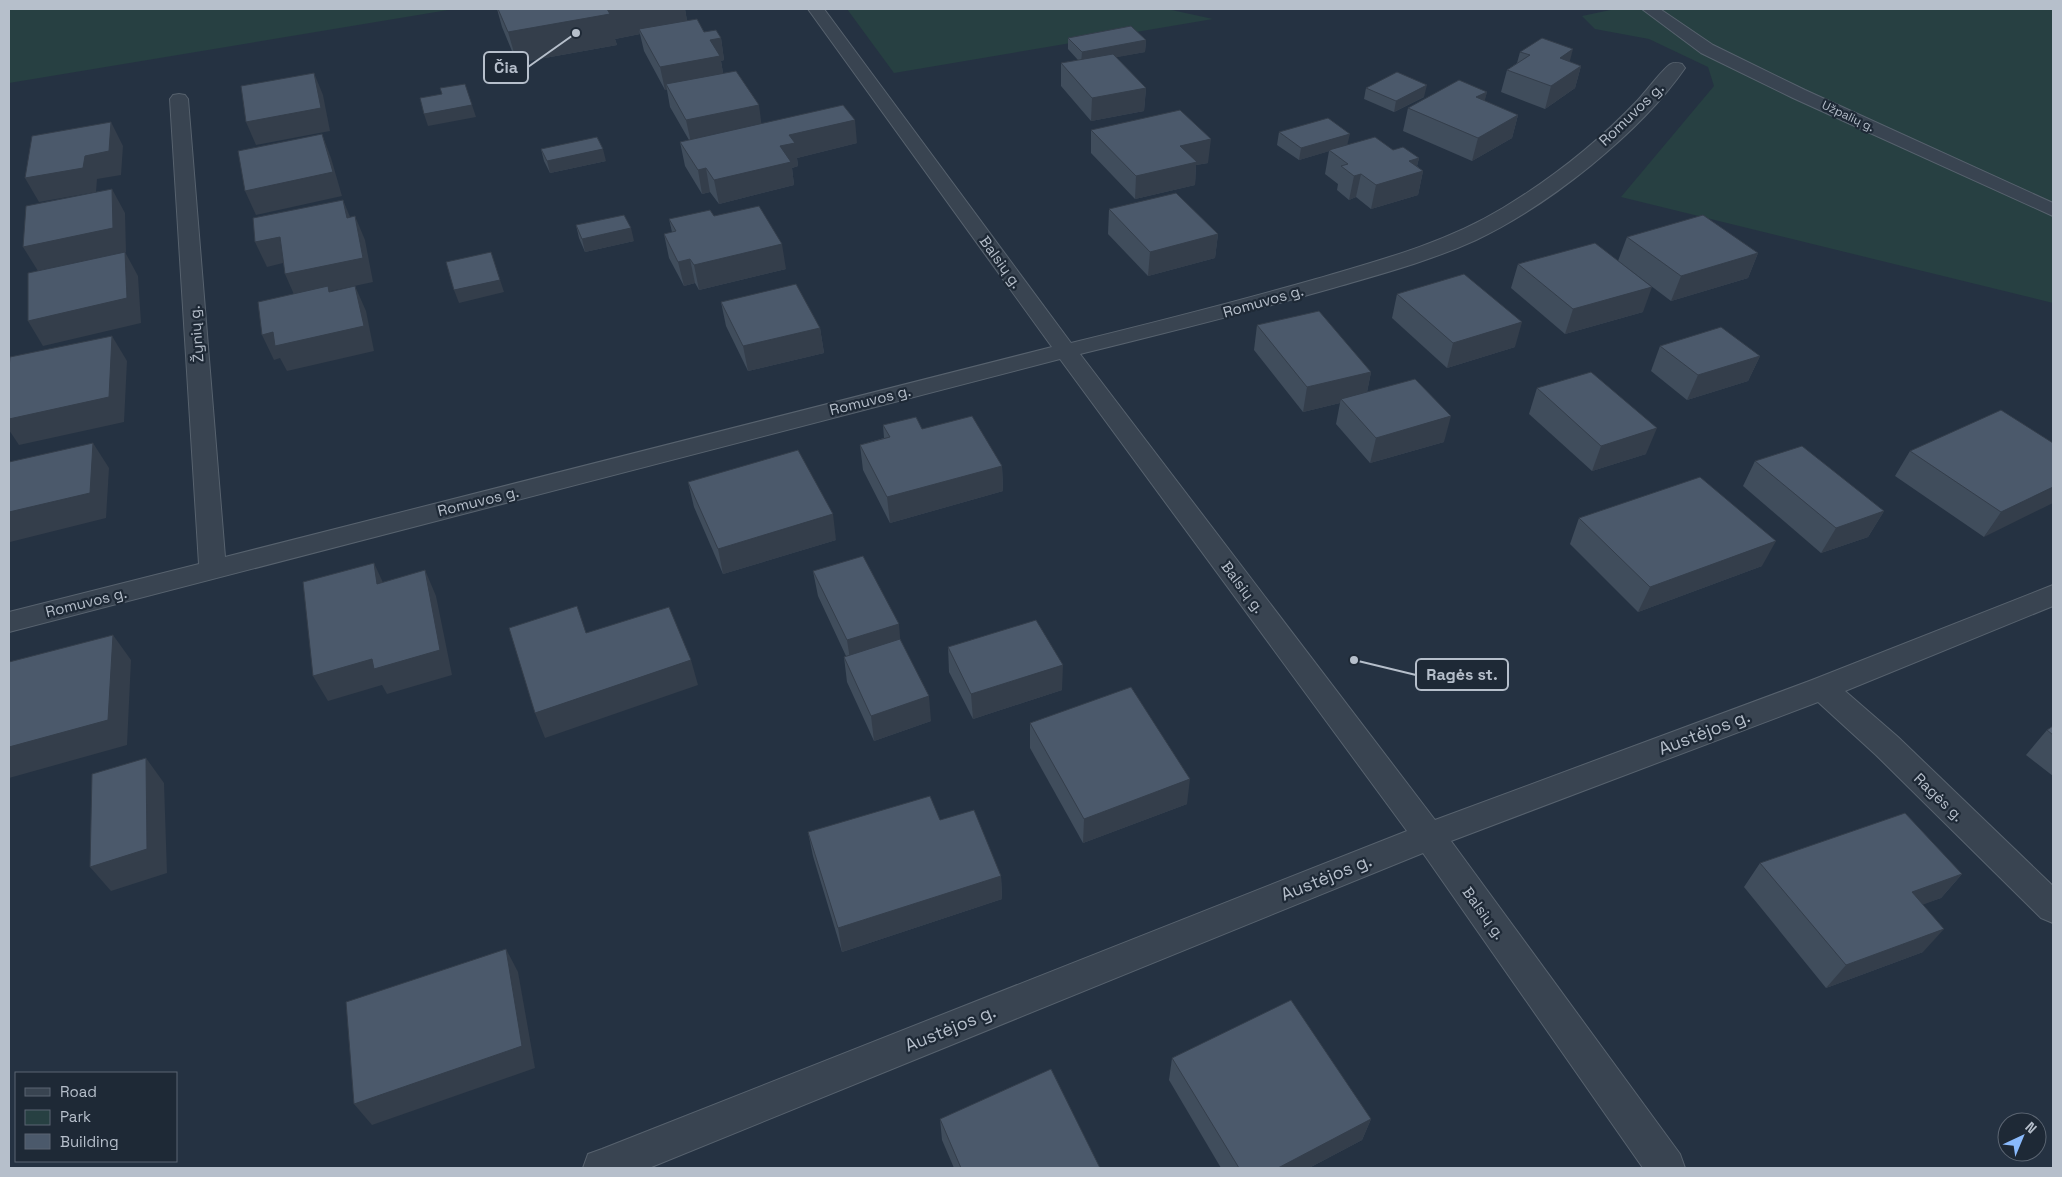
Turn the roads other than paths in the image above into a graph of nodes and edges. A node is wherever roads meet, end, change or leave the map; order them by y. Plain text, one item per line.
1 (816, 9) edge
2 (1650, 9) edge
3 (1676, 68) dead end
4 (179, 99) dead end
5 (2053, 210) edge
6 (1066, 351) junction
7 (213, 570) junction
8 (2053, 595) edge
9 (9, 622) edge
10 (1822, 688) junction
11 (1429, 836) junction
12 (2053, 908) edge
13 (602, 1168) edge
14 (1666, 1168) edge

1 - 6 street, Balsių g.
2 - 5 street, Užpalių g.
3 - 6 street, Romuvos g.
4 - 7 street, Žynių g.
6 - 7 street, Romuvos g.
6 - 11 street, Balsių g.
7 - 9 street, Romuvos g.
8 - 10 street, Austėjos g.
10 - 11 street, Austėjos g.
10 - 12 street, Ragės g.
11 - 13 street, Austėjos g.
11 - 14 street, Balsių g.

